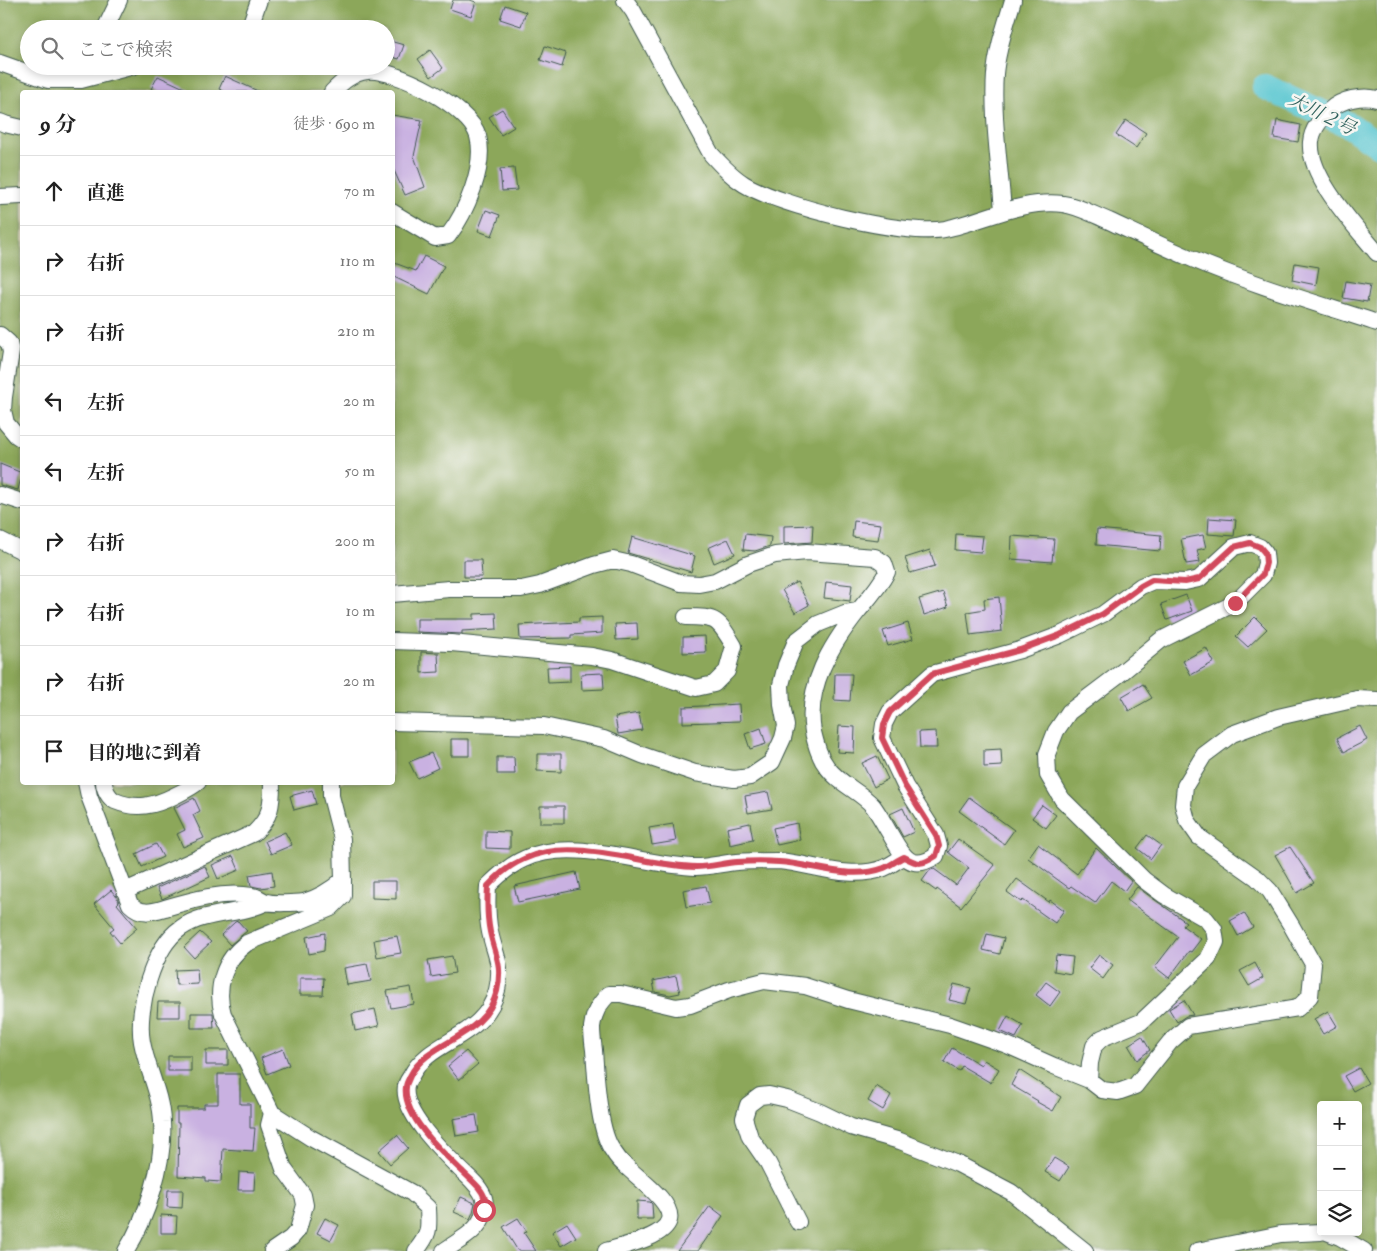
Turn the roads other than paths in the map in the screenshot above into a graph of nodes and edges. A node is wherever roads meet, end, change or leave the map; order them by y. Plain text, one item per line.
1 (119, 0) edge
2 (259, 0) edge
3 (625, 0) edge
4 (1013, 0) edge
5 (109, 20) edge
6 (252, 20) edge
7 (0, 63) edge
8 (20, 70) edge
9 (34, 75) edge
10 (74, 75) edge
11 (351, 75) edge
12 (393, 75) edge
13 (334, 90) edge
14 (1377, 99) edge
15 (0, 122) edge
16 (20, 128) edge
17 (20, 196) edge
18 (0, 197) edge
19 (1003, 211) junction
20 (395, 214) edge
21 (1377, 253) edge
22 (1377, 323) edge
23 (0, 335) edge
24 (20, 438) edge
25 (0, 496) edge
26 (20, 501) edge
27 (0, 540) edge
28 (20, 550) edge
29 (395, 594) edge
30 (858, 611) junction
31 (686, 617) dead end
32 (395, 641) edge
33 (1377, 700) edge
34 (395, 722) edge
35 (87, 785) edge
36 (104, 785) edge
37 (193, 785) edge
38 (272, 785) edge
39 (331, 785) edge
40 (904, 857) junction
41 (343, 880) junction
42 (126, 891) junction
43 (267, 902) junction
44 (1089, 1080) junction
45 (272, 1114) junction
46 (798, 1222) dead end
47 (1317, 1232) edge
48 (1337, 1236) edge
49 (126, 1251) edge
50 (272, 1251) edge
51 (416, 1251) edge
52 (444, 1251) edge
53 (606, 1251) edge
54 (1084, 1251) edge
55 (1198, 1251) edge
56 (1364, 1251) edge

1 - 5 street
2 - 6 street
3 - 19 street
4 - 19 street
7 - 8 street
9 - 10 street
11 - 13 street
12 - 20 street
14 - 21 street
15 - 16 street
17 - 18 street
19 - 22 street
23 - 24 street
25 - 26 street
27 - 28 street
29 - 30 street
30 - 34 street
30 - 40 street
31 - 32 street
33 - 44 street
35 - 42 street
36 - 37 street
38 - 42 street
39 - 41 street
40 - 44 street
40 - 52 street
41 - 43 street
41 - 45 street
42 - 43 street
43 - 49 street
44 - 53 street
45 - 50 street
45 - 51 street
46 - 54 street
47 - 55 street
48 - 56 street

